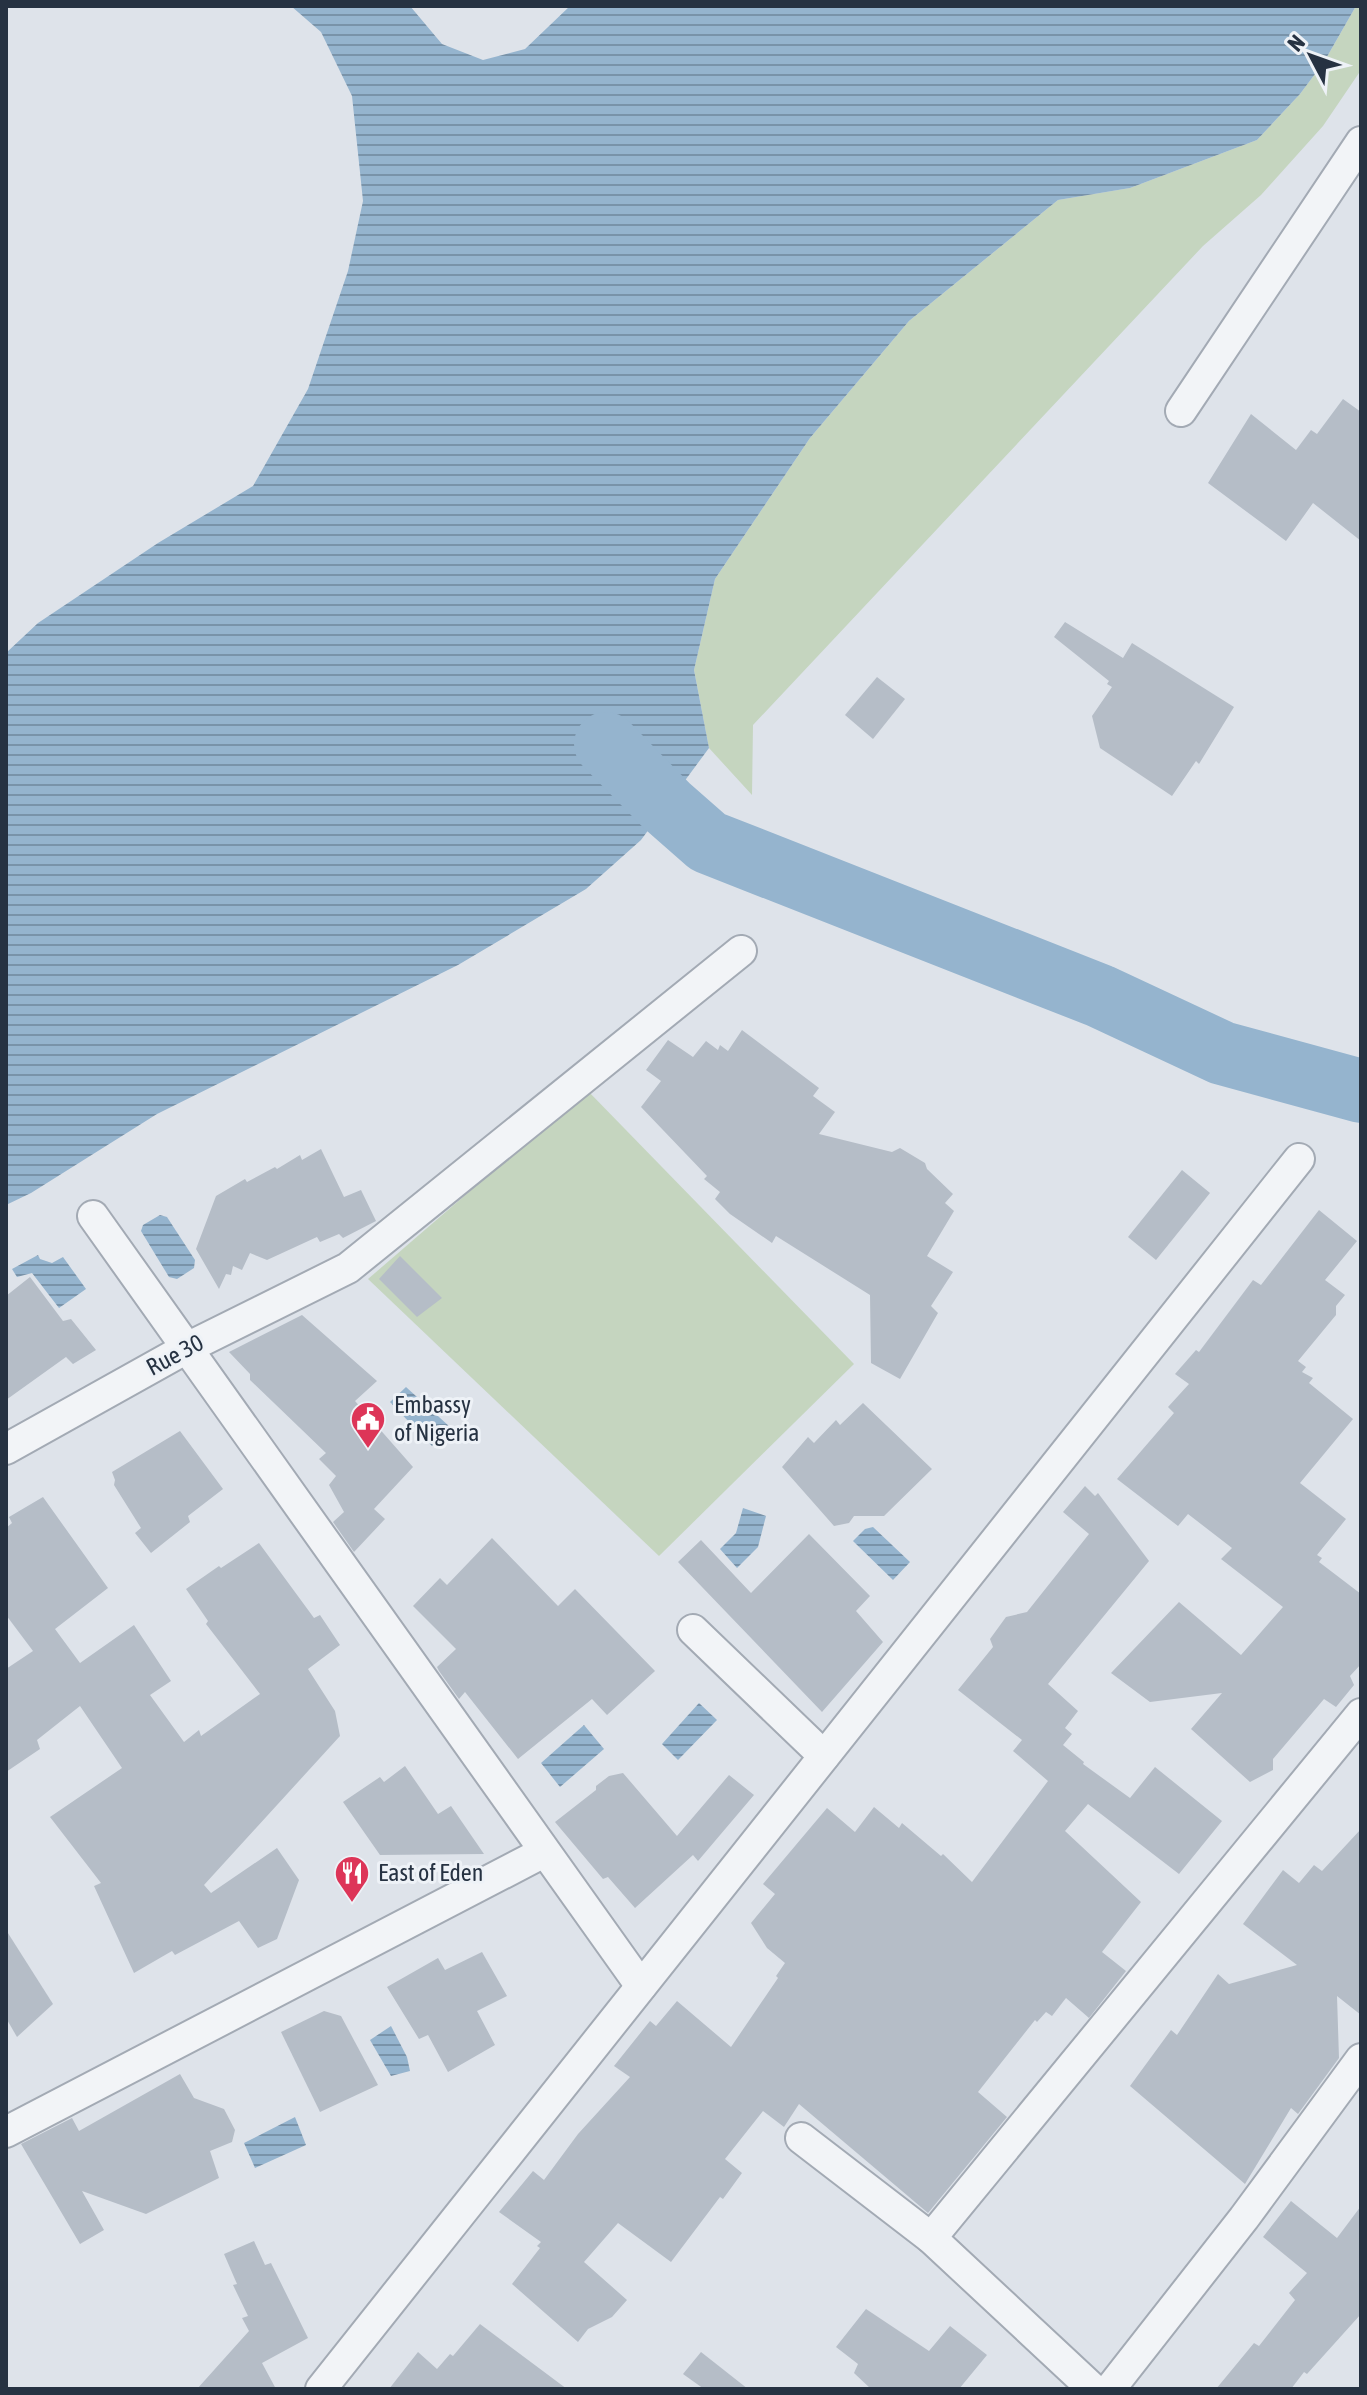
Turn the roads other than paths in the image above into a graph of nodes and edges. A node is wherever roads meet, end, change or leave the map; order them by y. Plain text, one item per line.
1 (1361, 142) edge
2 (1181, 411) dead end
3 (741, 951) dead end
4 (1299, 1159) dead end
5 (93, 1216) dead end
6 (187, 1348) junction
7 (6, 1449) edge
8 (693, 1630) dead end
9 (1361, 1714) edge
10 (824, 1756) junction
11 (544, 1852) junction
12 (641, 1986) junction
13 (1361, 2059) edge
14 (6, 2132) edge
15 (801, 2138) dead end
16 (931, 2238) junction
17 (321, 2389) edge
18 (1093, 2389) edge
19 (1110, 2389) edge

1 - 2 street
3 - 6 street, Rue 30
4 - 10 street
5 - 6 street
6 - 7 street, Rue 30
6 - 11 street
8 - 10 street
9 - 16 street
10 - 12 street
11 - 12 street
11 - 14 street
12 - 17 street
13 - 19 street
15 - 16 street
16 - 18 street

